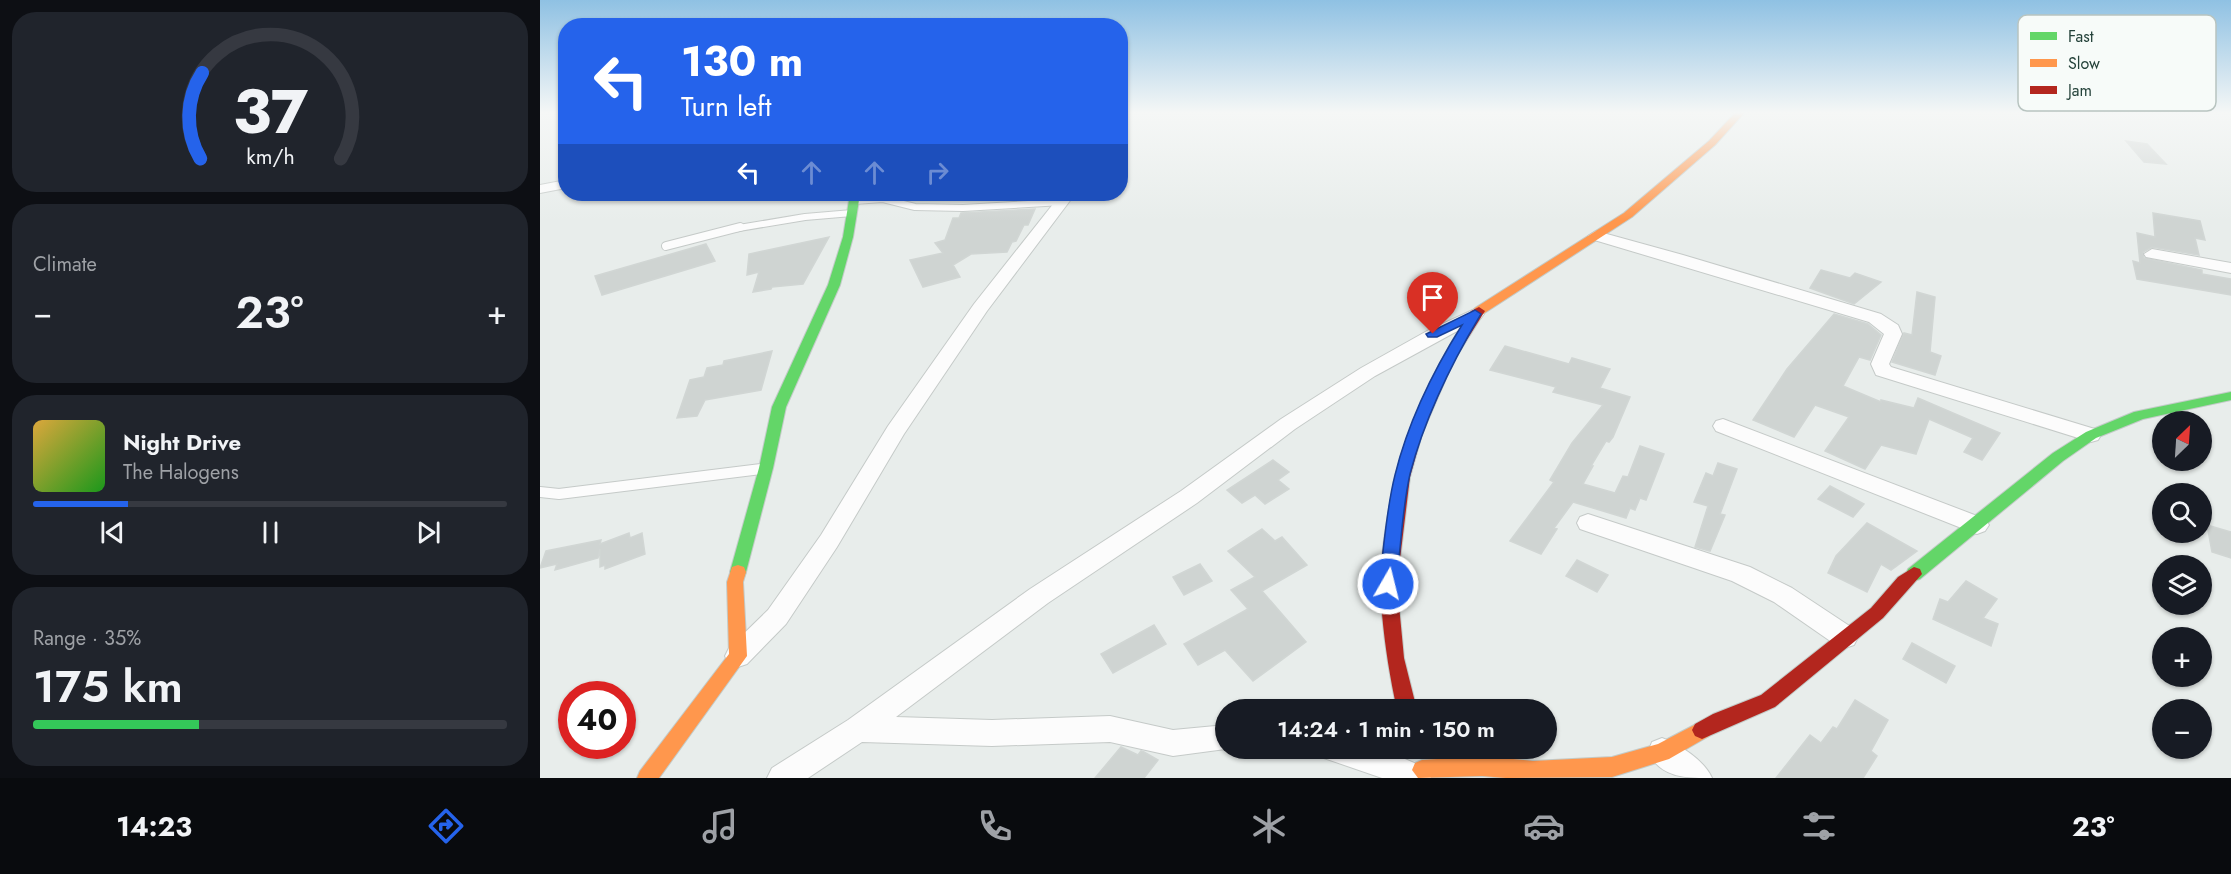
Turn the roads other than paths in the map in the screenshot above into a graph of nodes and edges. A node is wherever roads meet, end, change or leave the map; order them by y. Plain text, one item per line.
1 (1706, 148) edge
2 (558, 185) edge
3 (542, 188) edge
4 (891, 201) edge
5 (1031, 201) edge
6 (1063, 201) edge
7 (853, 202) edge
8 (1596, 236) junction
9 (666, 246) dead end
10 (2152, 254) dead end
11 (2231, 268) edge
12 (1475, 314) junction
13 (2231, 396) edge
14 (1723, 426) dead end
15 (2091, 435) junction
16 (766, 468) junction
17 (540, 492) edge
18 (1588, 523) dead end
19 (1977, 525) junction
20 (1845, 637) junction
21 (738, 656) junction
22 (1404, 699) edge
23 (858, 729) junction
24 (1215, 739) edge
25 (1662, 752) junction
26 (1374, 759) edge
27 (1420, 771) edge
28 (647, 778) edge
29 (782, 778) edge
30 (1697, 778) edge

1 - 8 street
2 - 3 street
4 - 5 lane
6 - 21 street
7 - 9 lane
7 - 16 street
8 - 12 street
8 - 15 street
10 - 11 street
12 - 22 street
12 - 23 street
13 - 15 street
14 - 19 street
15 - 19 street
16 - 17 lane
16 - 21 street
18 - 20 street
19 - 20 street
20 - 25 street
21 - 28 street
23 - 24 street
23 - 29 street
25 - 27 street
25 - 30 street
26 - 27 street

